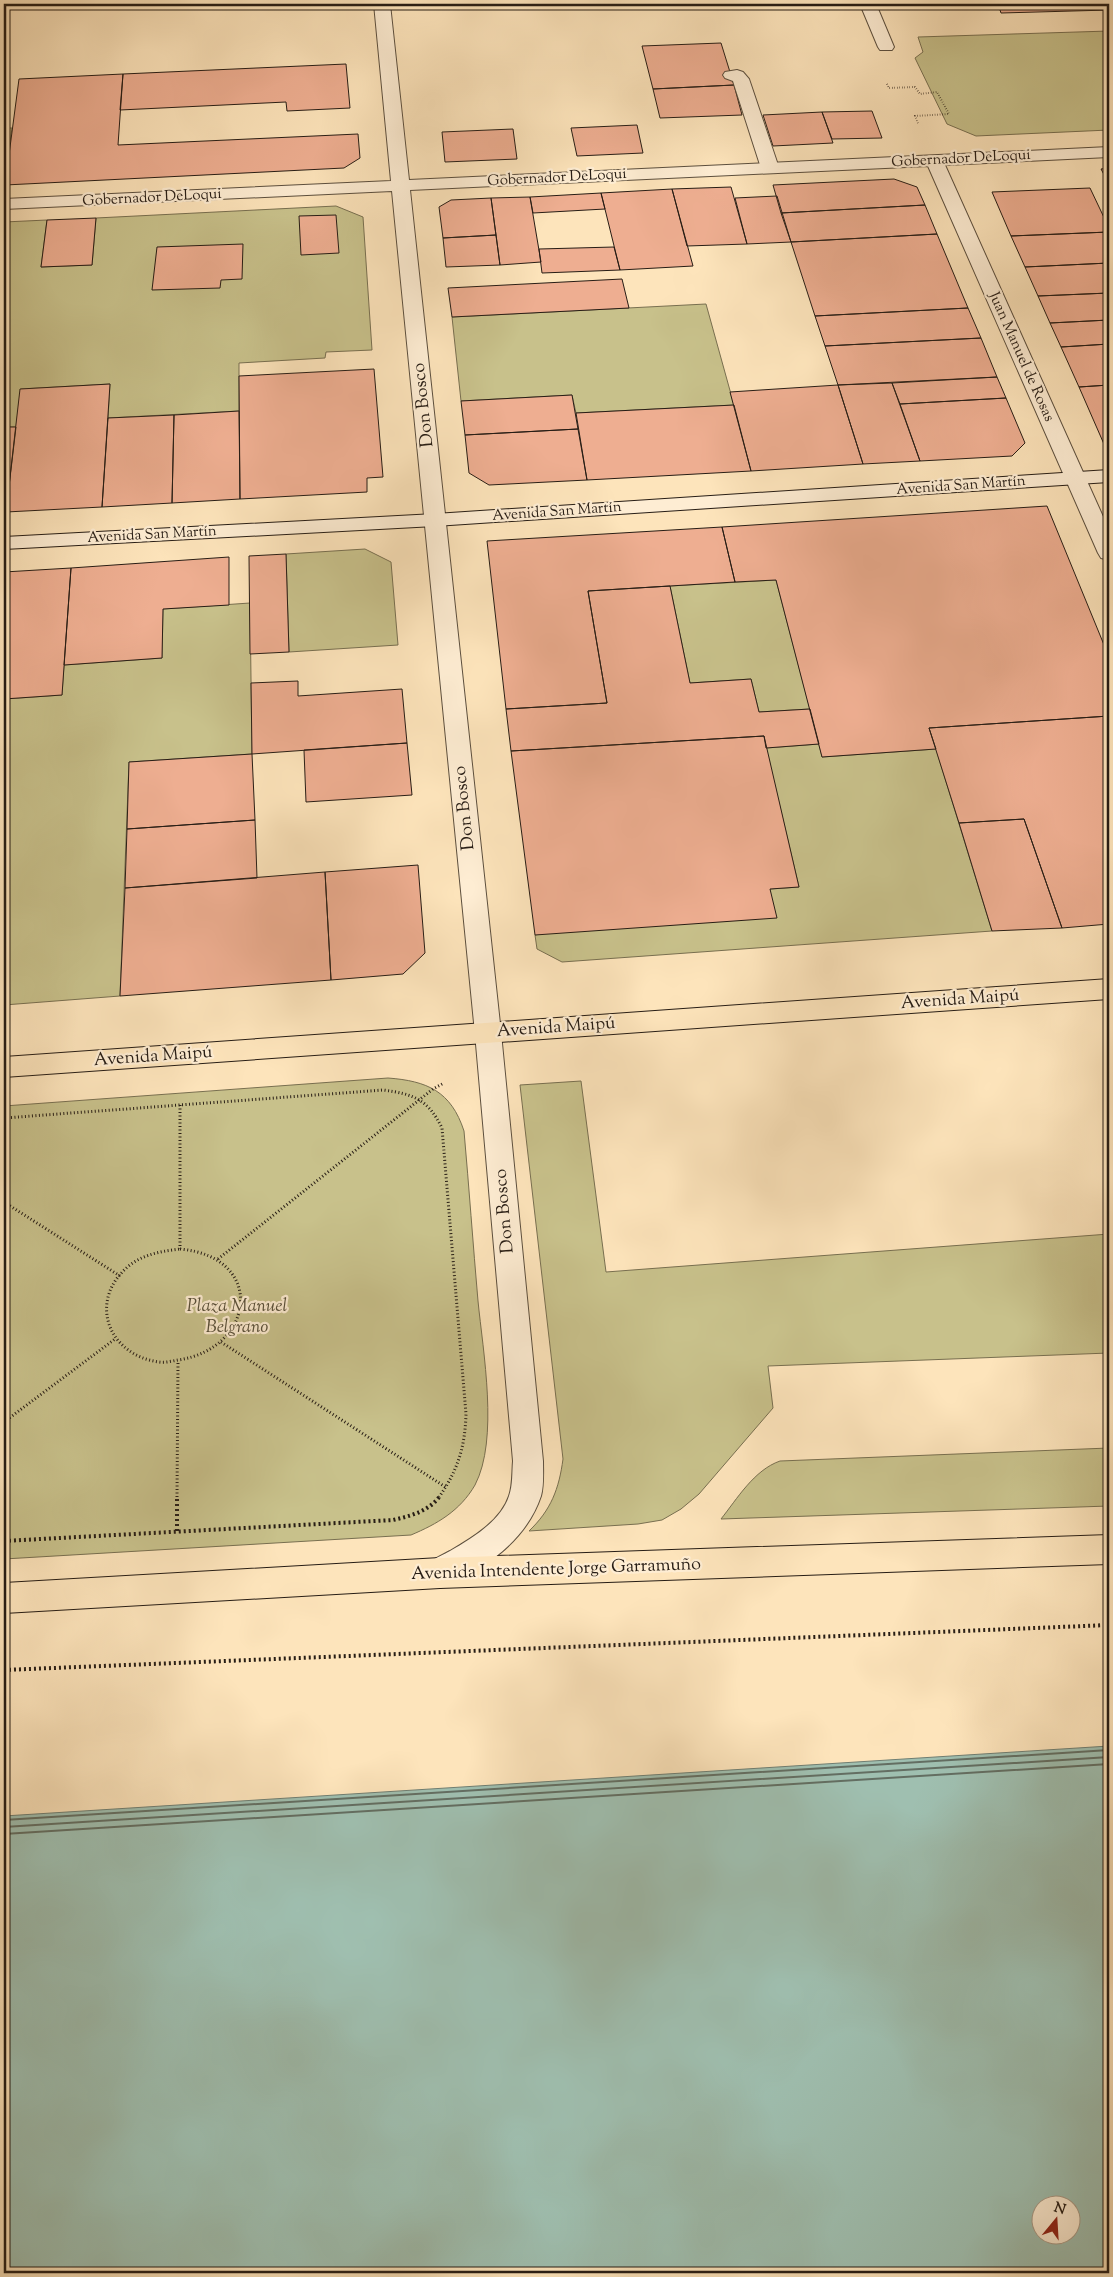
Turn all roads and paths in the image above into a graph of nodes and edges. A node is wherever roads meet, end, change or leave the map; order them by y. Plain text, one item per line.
1 (382, 4) edge
2 (868, 4) edge
3 (886, 47) dead end
4 (731, 75) dead end
5 (886, 82) dead end
6 (909, 123) dead end
7 (1109, 152) edge
8 (934, 160) junction
9 (770, 168) junction
10 (401, 186) junction
11 (4, 204) edge
12 (1109, 476) edge
13 (1076, 478) junction
14 (436, 520) junction
15 (4, 543) edge
16 (1109, 553) edge
17 (1109, 989) edge
18 (488, 1033) junction
19 (4, 1067) edge
20 (420, 1099) junction
21 (180, 1105) junction
22 (4, 1118) edge
23 (4, 1202) edge
24 (180, 1249) junction
25 (218, 1259) junction
26 (120, 1276) junction
27 (114, 1340) junction
28 (221, 1342) junction
29 (178, 1362) junction
30 (4, 1422) edge
31 (447, 1488) junction
32 (177, 1531) junction
33 (4, 1541) edge
34 (1109, 1549) edge
35 (440, 1573) junction
36 (4, 1598) edge
37 (1109, 1625) edge
38 (4, 1670) edge

1 - 10 street, Don Bosco
2 - 3 street
4 - 9 street
5 - 6 path
7 - 8 street, Gobernador DeLoqui
8 - 9 street, Gobernador DeLoqui
8 - 13 street, Juan Manuel de Rosas
9 - 10 street, Gobernador DeLoqui
10 - 11 street, Gobernador DeLoqui
10 - 14 street, Don Bosco
12 - 13 street, Avenida San Martín
13 - 14 street, Avenida San Martín
13 - 16 street, Juan Manuel de Rosas
14 - 15 street, Avenida San Martín
14 - 18 street, Don Bosco
17 - 18 main road, Avenida Maipú
18 - 19 main road, Avenida Maipú
18 - 35 street, Don Bosco
20 - 21 path
20 - 25 path
20 - 31 path
21 - 22 path
21 - 24 path
23 - 26 path
24 - 25 path
24 - 26 path
25 - 28 path
26 - 27 path
27 - 29 path
27 - 30 path
28 - 29 path
28 - 31 path
29 - 32 path
31 - 32 path
32 - 33 path
34 - 35 main road, Avenida Intendente Jorge Garramuño
35 - 36 main road, Avenida Intendente Jorge Garramuño
37 - 38 path

